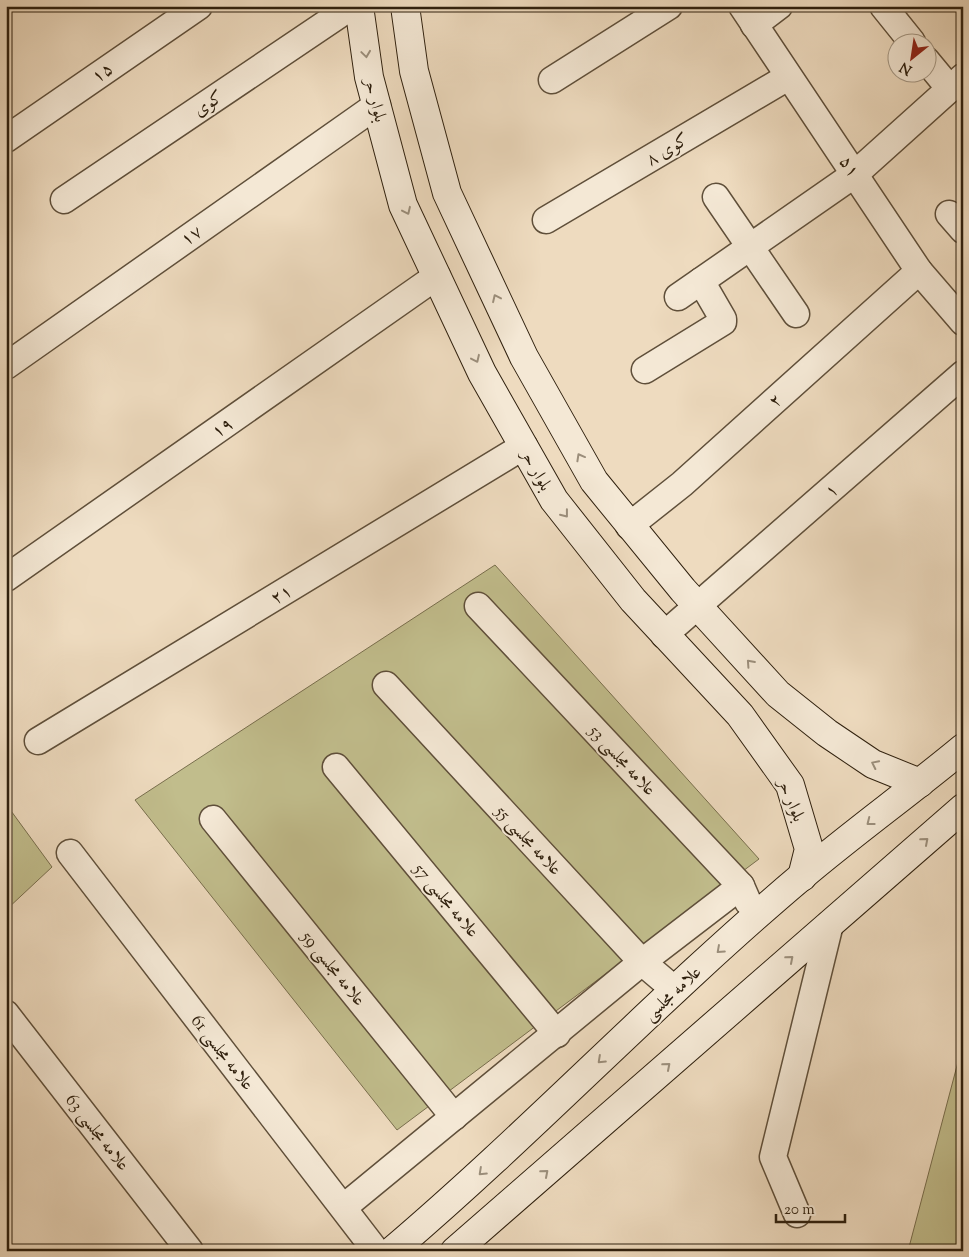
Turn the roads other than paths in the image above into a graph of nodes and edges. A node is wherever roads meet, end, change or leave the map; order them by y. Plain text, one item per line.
1 (198, 6) edge
2 (352, 6) edge
3 (359, 6) edge
4 (405, 6) edge
5 (669, 6) edge
6 (779, 6) edge
7 (882, 6) edge
8 (748, 16) edge
9 (904, 32) edge
10 (936, 68) edge
11 (788, 77) junction
12 (552, 80) dead end
13 (956, 83) edge
14 (377, 105) junction
15 (6, 139) edge
16 (855, 174) junction
17 (716, 197) dead end
18 (64, 200) dead end
19 (546, 220) dead end
20 (749, 248) junction
21 (919, 271) junction
22 (437, 276) junction
23 (701, 280) junction
24 (678, 297) dead end
25 (796, 314) dead end
26 (963, 322) edge
27 (6, 366) edge
28 (645, 370) dead end
29 (963, 374) edge
30 (524, 446) junction
31 (629, 526) junction
32 (6, 578) edge
33 (478, 606) dead end
34 (698, 606) junction
35 (664, 635) junction
36 (386, 685) dead end
37 (38, 741) dead end
38 (963, 748) edge
39 (336, 767) dead end
40 (920, 783) junction
41 (963, 808) edge
42 (214, 819) dead end
43 (70, 853) dead end
44 (802, 877) junction
45 (741, 886) junction
46 (749, 924) junction
47 (830, 924) junction
48 (642, 962) junction
49 (675, 990) junction
50 (6, 1014) edge
51 (557, 1034) junction
52 (454, 1117) junction
53 (344, 1207) junction
54 (797, 1214) dead end
55 (190, 1251) edge
56 (376, 1251) edge
57 (392, 1251) edge
58 (455, 1251) edge

1 - 15 street, ۱۵
2 - 18 street, کوی
3 -> 14 main road, بلوار حر
31 -> 4 main road
5 - 12 street
6 - 8 street
7 - 9 street
8 - 11 street, ۵۱
10 - 13 street
11 - 16 street, ۵۱
11 - 19 street, کوی ۸
13 - 16 street
14 -> 22 main road, بلوار حر
14 - 27 street, ۱۷
16 - 20 street
16 - 21 street, ۵۱
17 - 20 street
20 - 23 street
20 - 25 street
21 - 26 street, ۵۱
21 - 31 street, ۲
22 -> 30 main road, بلوار حر
22 - 32 street, ۱۹
23 - 24 street
23 - 28 street
29 - 34 street, ۱
30 -> 35 main road, بلوار حر
30 - 37 street, ۲۱
31 - 34 main road
33 - 45 street, علامه مجلسی 53
34 - 35 street, ۱
40 -> 34 main road
35 - 44 main road, بلوار حر
36 - 48 street, علامه مجلسی 55
38 - 40 main road, علامه مجلسی
39 - 51 street, علامه مجلسی 57
40 -> 44 main road, علامه مجلسی
47 -> 41 main road
42 - 52 street, علامه مجلسی 59
43 - 53 street, علامه مجلسی 61
44 - 46 main road, علامه مجلسی
45 - 46 street, علامه مجلسی 53
45 - 48 street
46 -> 49 main road, علامه مجلسی
47 - 54 street
58 -> 47 main road
48 - 49 street, علامه مجلسی 55
48 - 51 street
49 -> 57 main road, علامه مجلسی
50 - 55 street, علامه مجلسی 63
51 - 52 street
52 - 53 street
53 - 56 street, علامه مجلسی 61

